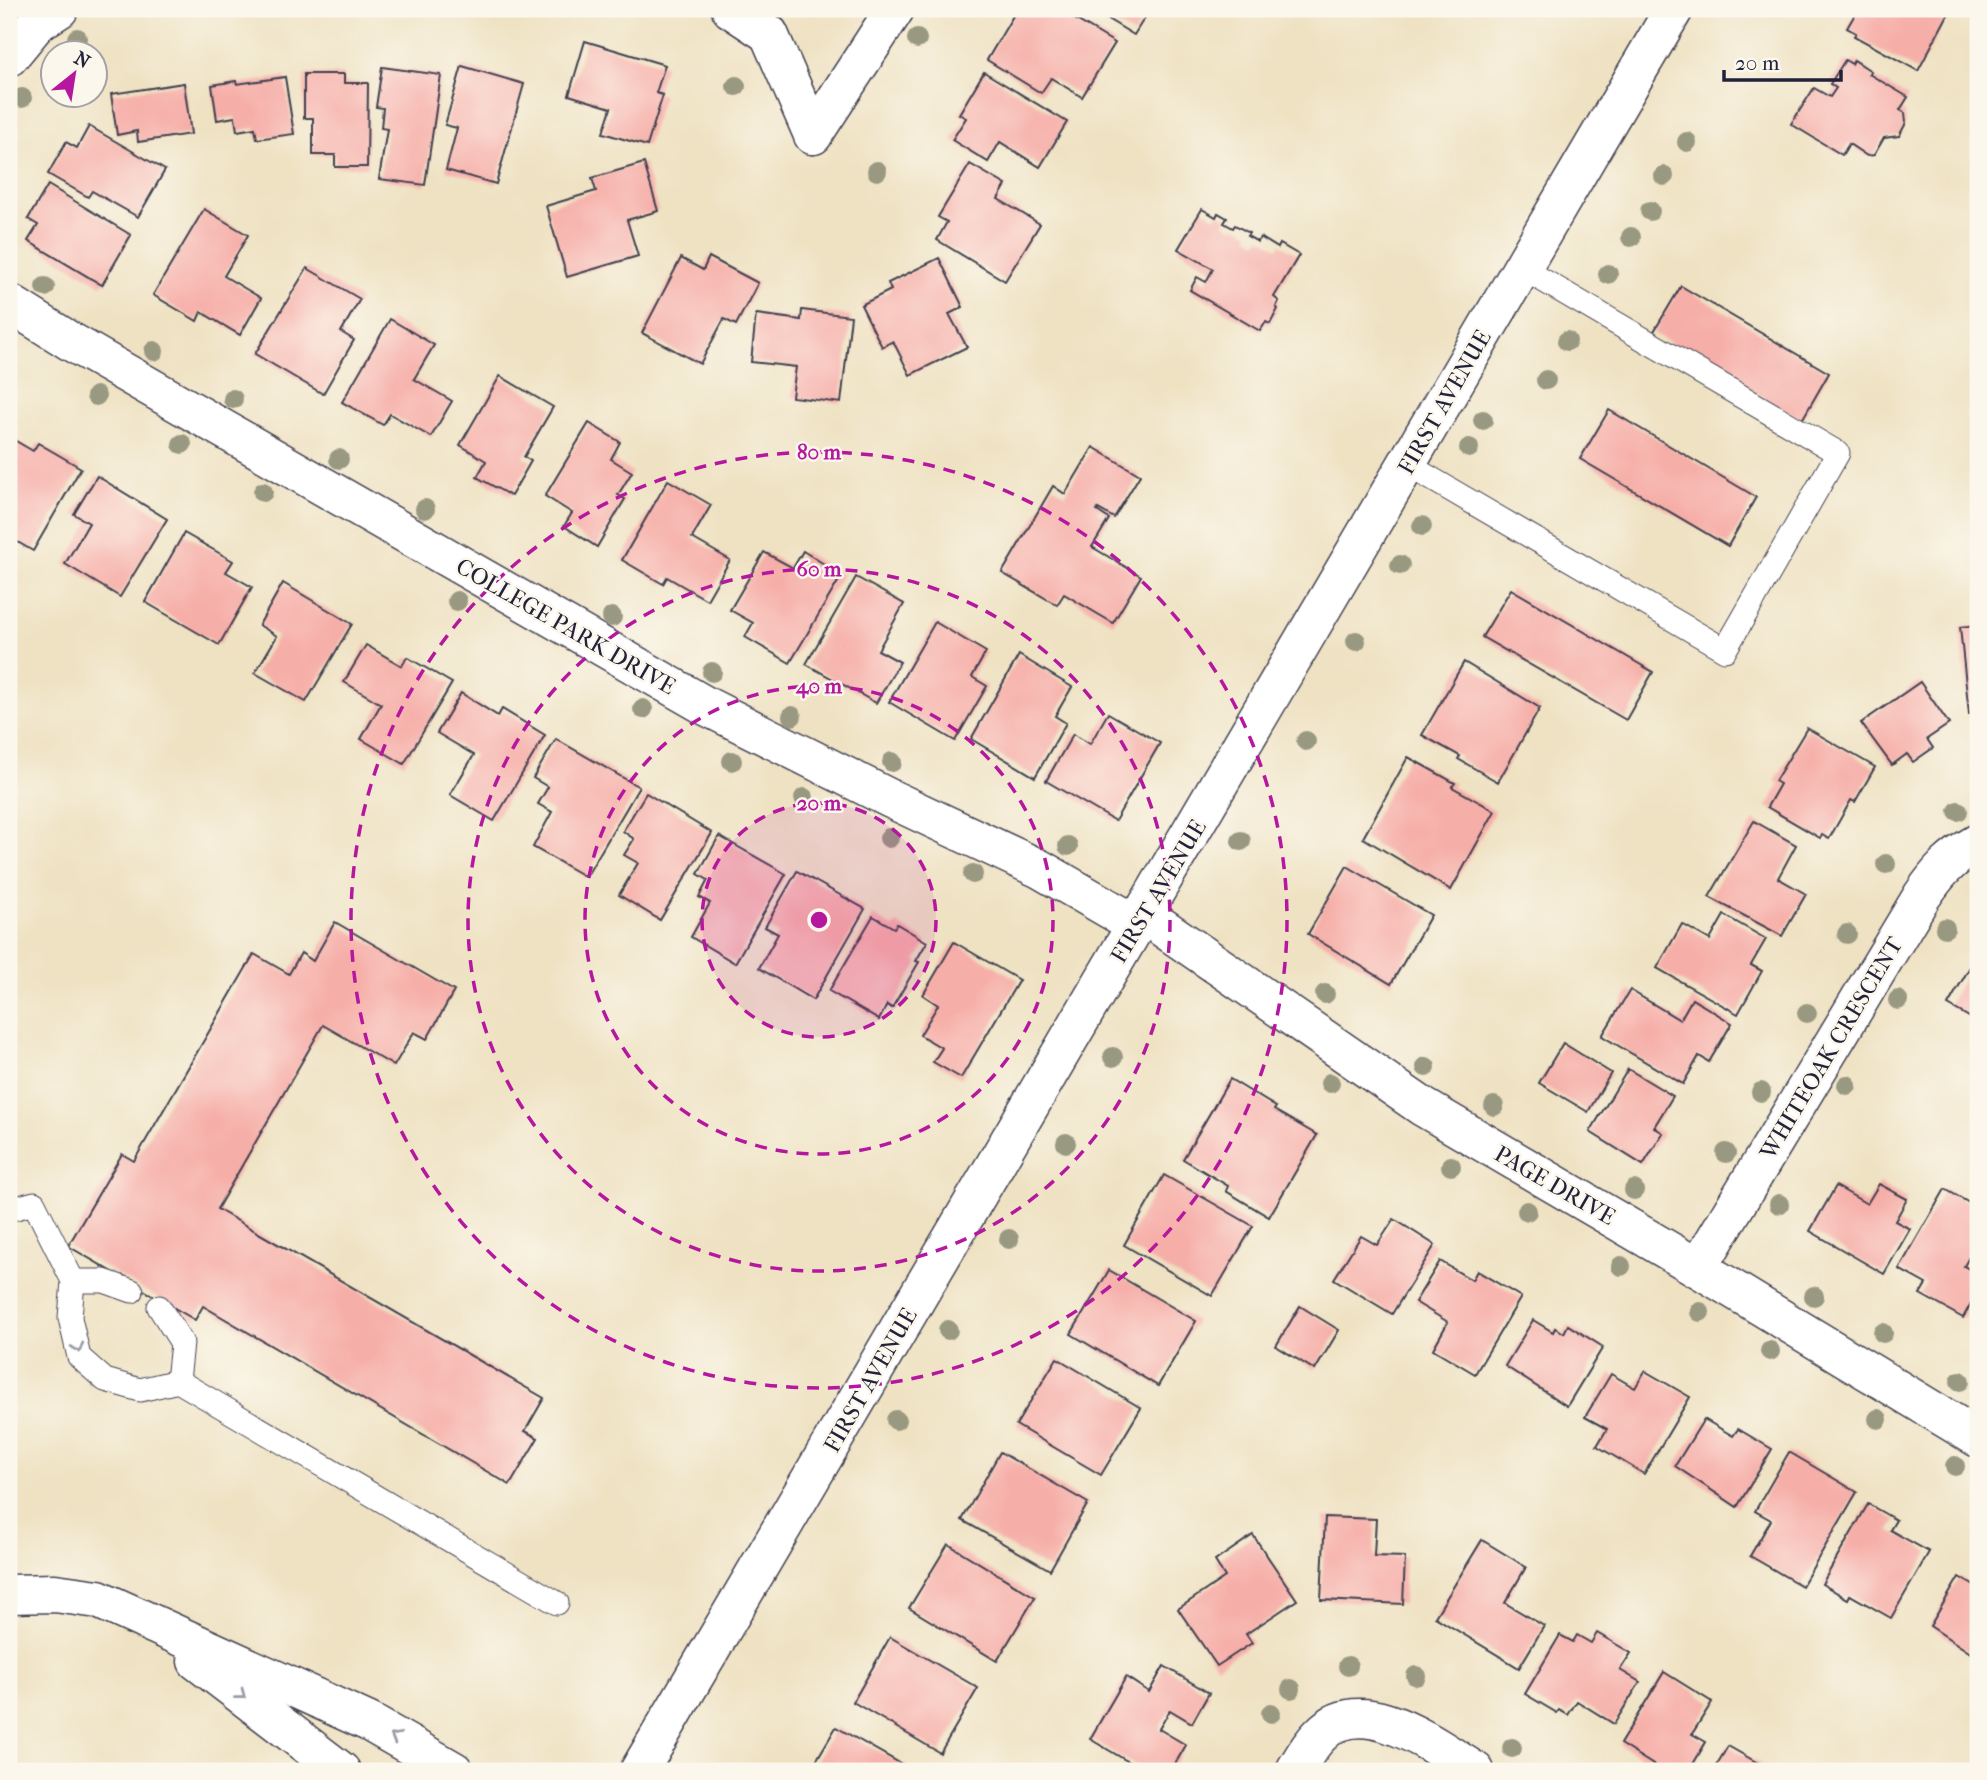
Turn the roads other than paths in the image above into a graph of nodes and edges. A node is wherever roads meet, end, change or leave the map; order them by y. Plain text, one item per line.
1 (59, 9) edge
2 (730, 9) edge
3 (895, 9) edge
4 (1674, 9) edge
5 (9, 57) edge
6 (1522, 268) junction
7 (9, 303) edge
8 (1408, 465) junction
9 (1978, 843) edge
10 (1140, 920) junction
11 (9, 1210) edge
12 (1698, 1268) junction
13 (73, 1281) junction
14 (132, 1291) dead end
15 (159, 1307) dead end
16 (178, 1381) junction
17 (1978, 1438) edge
18 (9, 1594) edge
19 (557, 1603) dead end
20 (149, 1624) junction
21 (341, 1771) edge
22 (454, 1771) edge
23 (639, 1771) edge
24 (1295, 1771) edge
25 (1475, 1771) edge

1 - 5 street
2 - 3 street
4 - 6 street, FIRST AVENUE
6 - 8 street, FIRST AVENUE
6 - 8 lane
7 - 10 street, COLLEGE PARK DRIVE
8 - 10 street, FIRST AVENUE
9 - 12 street, WHITEOAK CRESCENT
10 - 12 street, PAGE DRIVE
10 - 23 street, FIRST AVENUE
11 - 13 lane
12 - 17 street, PAGE DRIVE
13 - 14 lane
13 -> 16 lane
15 - 16 lane
16 - 19 lane
18 - 20 street
20 -> 21 street
22 -> 20 street
24 - 25 street

